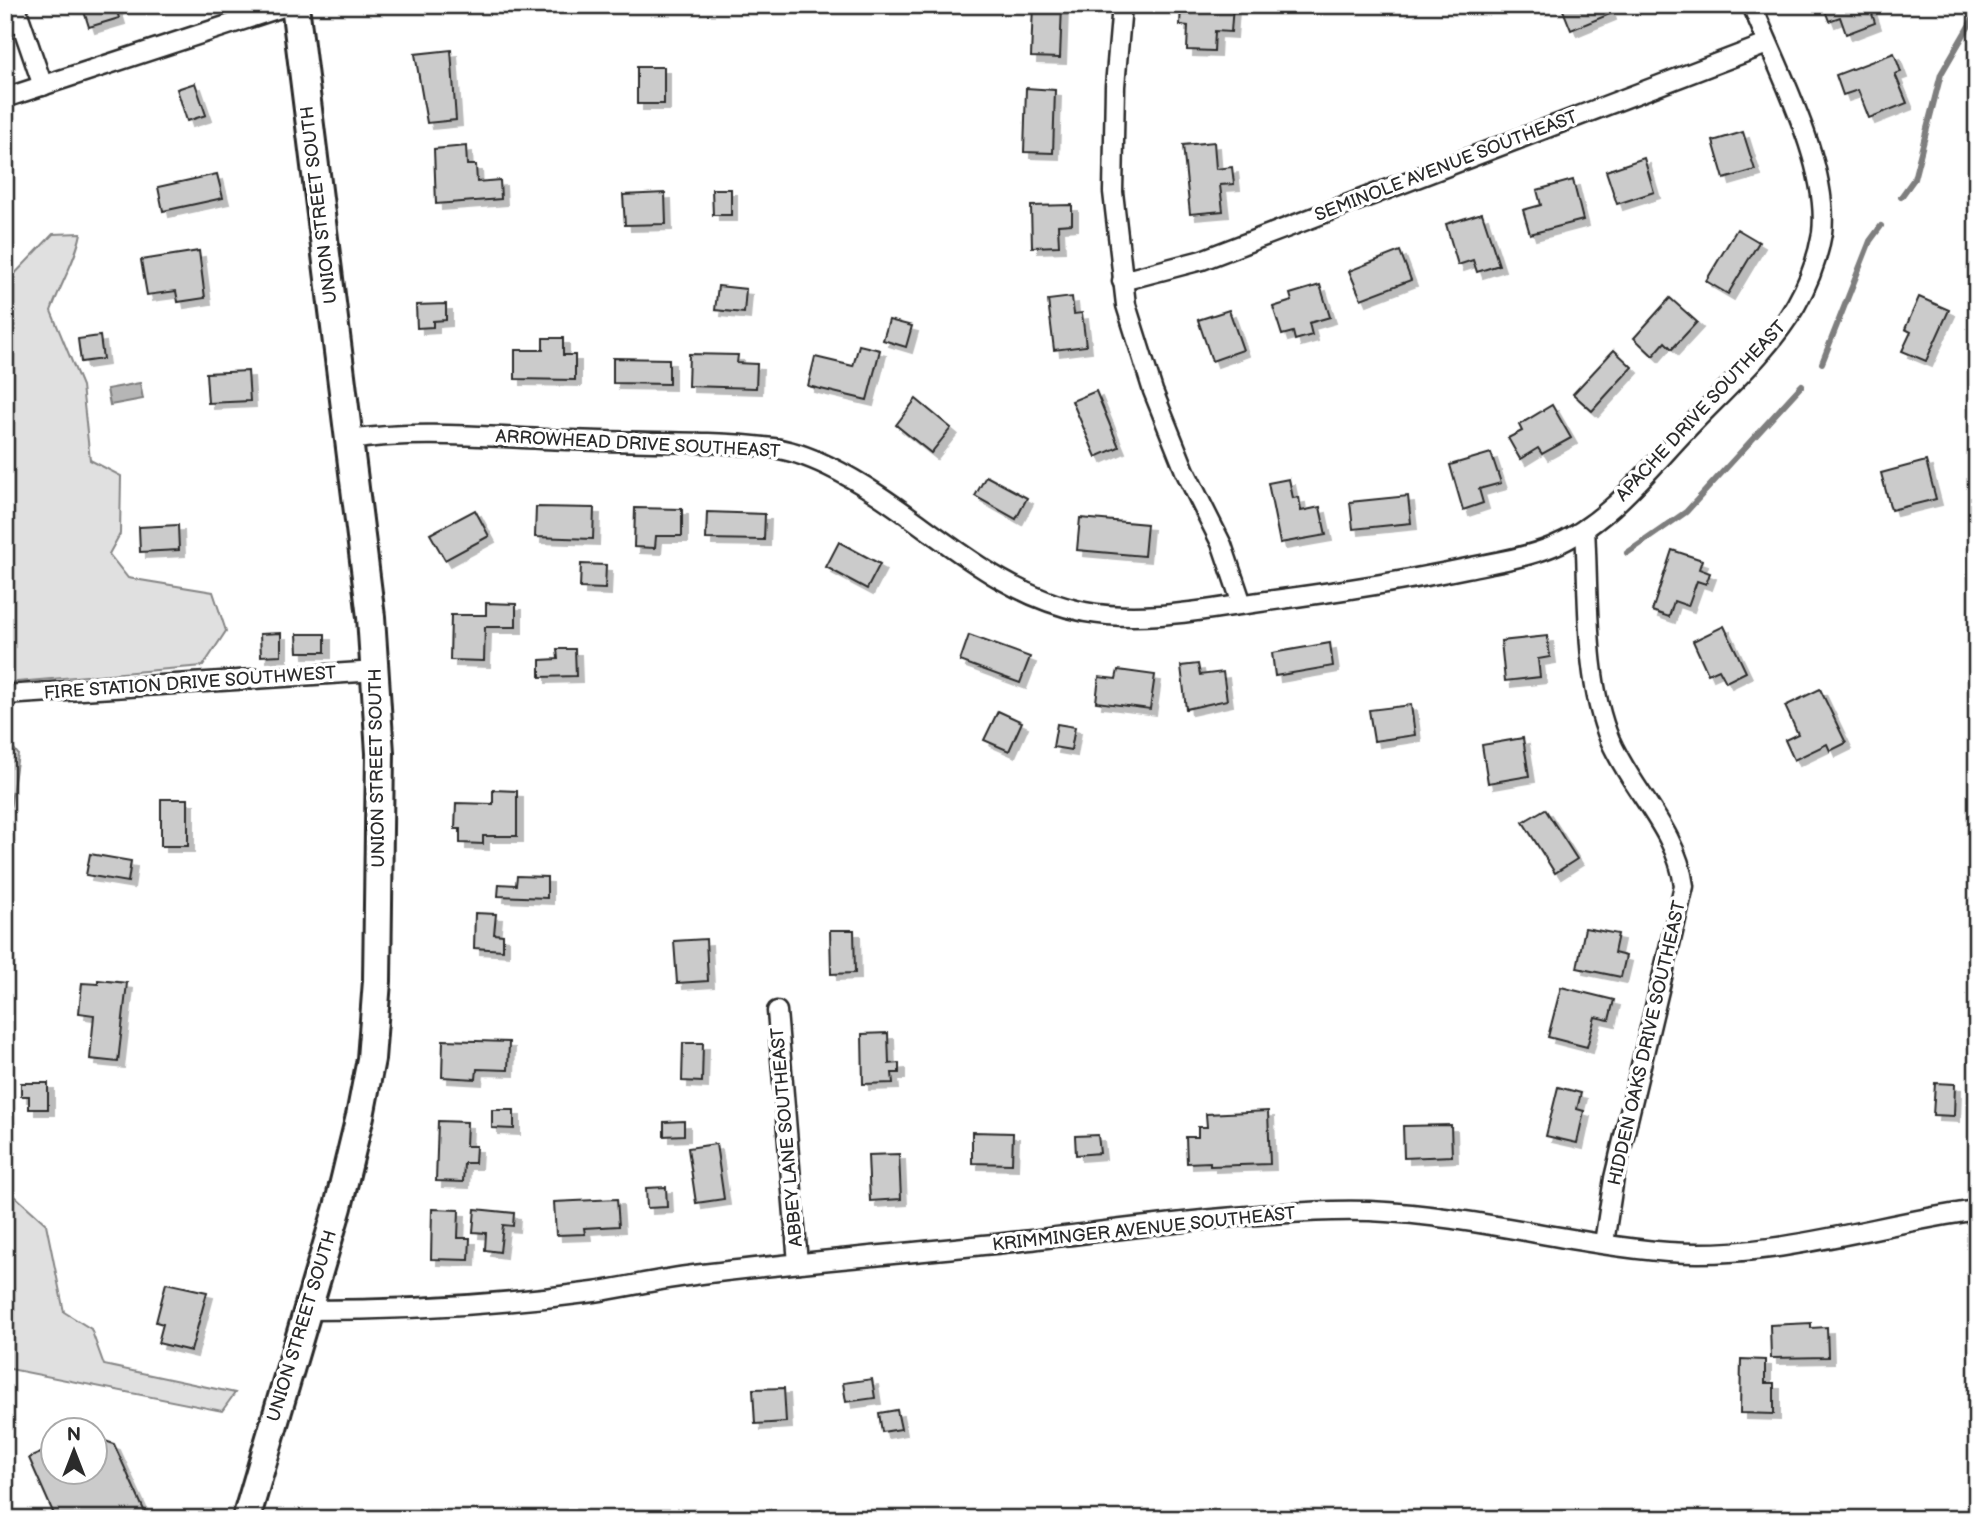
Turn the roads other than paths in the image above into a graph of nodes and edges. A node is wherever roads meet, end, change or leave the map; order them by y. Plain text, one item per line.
1 (15, 5) edge
2 (292, 5) edge
3 (1122, 5) edge
4 (1752, 5) edge
5 (1767, 44) junction
6 (43, 86) junction
7 (5, 98) edge
8 (1122, 281) junction
9 (350, 440) junction
10 (1585, 529) junction
11 (1242, 604) junction
12 (376, 671) junction
13 (5, 695) edge
14 (777, 1010) dead end
15 (1977, 1210) edge
16 (1604, 1243) junction
17 (798, 1263) junction
18 (307, 1310) junction
19 (246, 1519) edge

1 - 6 street
2 - 6 street
2 - 9 main road, UNION STREET SOUTH
3 - 8 street
4 - 5 street, APACHE DRIVE SOUTHEAST
5 - 8 street, SEMINOLE AVENUE SOUTHEAST
5 - 10 street, APACHE DRIVE SOUTHEAST
6 - 7 street
8 - 11 street
9 - 11 street, ARROWHEAD DRIVE SOUTHEAST
9 - 12 main road, UNION STREET SOUTH
10 - 11 street, ARROWHEAD DRIVE SOUTHEAST
10 - 16 street, HIDDEN OAKS DRIVE SOUTHEAST
12 - 13 street, FIRE STATION DRIVE SOUTHWEST
12 - 18 main road, UNION STREET SOUTH
14 - 17 street, ABBEY LANE SOUTHEAST
15 - 16 street, KRIMMINGER AVENUE SOUTHEAST
16 - 17 street, KRIMMINGER AVENUE SOUTHEAST
17 - 18 street, KRIMMINGER AVENUE SOUTHEAST
18 - 19 main road, UNION STREET SOUTH

